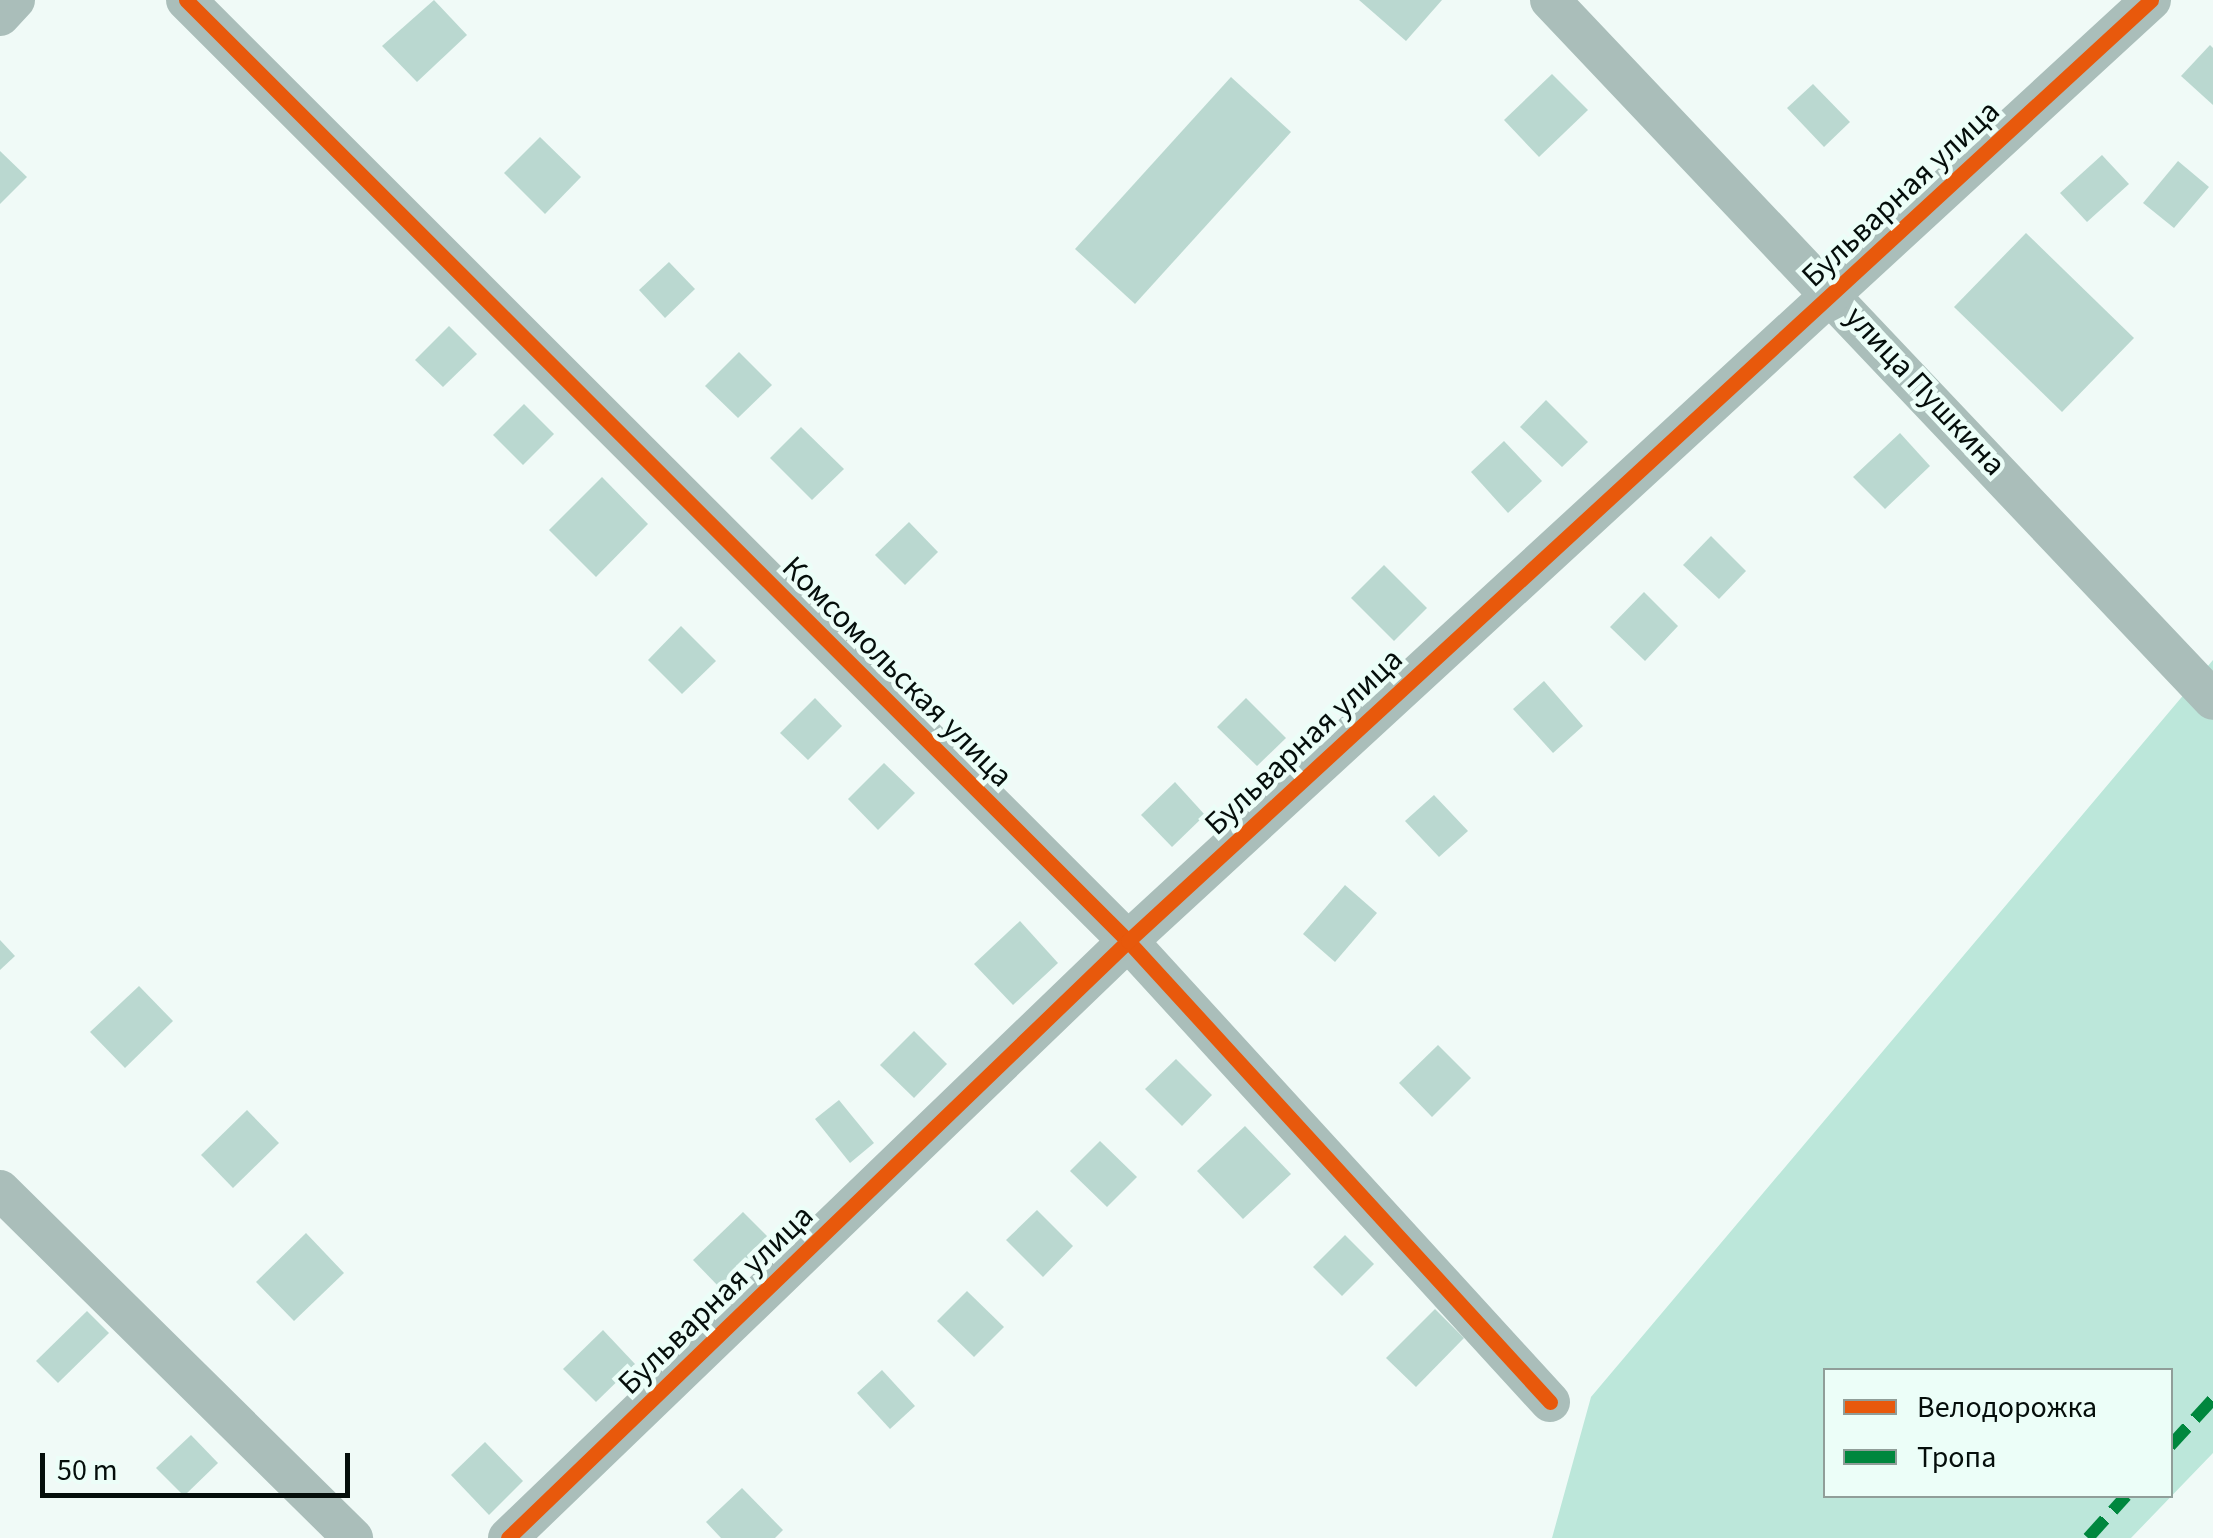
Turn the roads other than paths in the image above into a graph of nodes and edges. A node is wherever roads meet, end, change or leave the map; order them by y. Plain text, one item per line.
1 (15, 0) edge
2 (186, 0) edge
3 (1550, 0) edge
4 (2150, 0) edge
5 (0, 16) edge
6 (1834, 294) junction
7 (2213, 700) edge
8 (1128, 942) junction
9 (0, 1190) edge
10 (1550, 1402) dead end
11 (352, 1538) edge
12 (508, 1538) edge

1 - 5 street
2 - 8 street, Комсомольская улица
3 - 6 street, улица Пушкина
4 - 6 street, Бульварная улица
6 - 7 street, улица Пушкина
6 - 8 street, Бульварная улица
8 - 10 street, Комсомольская улица
8 - 12 street, Бульварная улица
9 - 11 street

